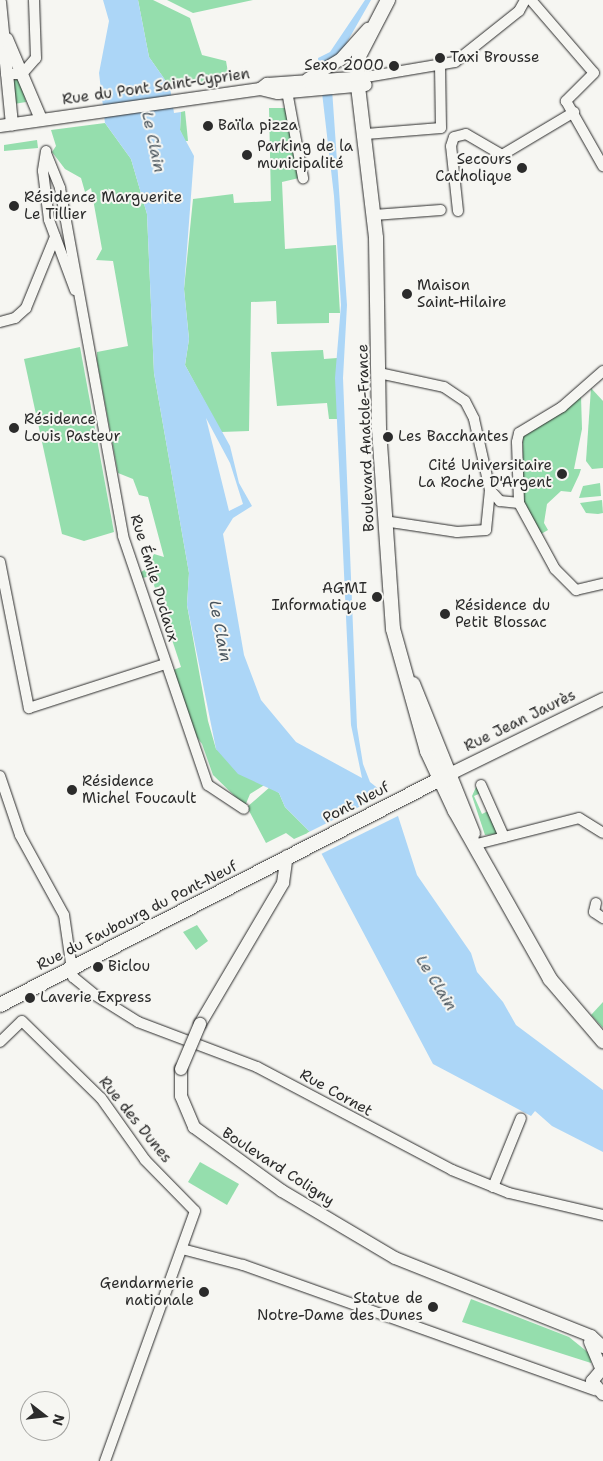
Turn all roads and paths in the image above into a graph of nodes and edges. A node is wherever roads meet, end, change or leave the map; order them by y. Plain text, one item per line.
1 (34, 0) edge
2 (525, 0) edge
3 (531, 0) edge
4 (0, 2) edge
5 (386, 3) edge
6 (2, 28) junction
7 (440, 66) junction
8 (599, 73) edge
9 (6, 74) junction
10 (22, 74) junction
11 (362, 82) junction
12 (304, 87) junction
13 (286, 88) junction
14 (574, 112) junction
15 (42, 119) junction
16 (6, 125) edge
17 (366, 134) junction
18 (603, 166) edge
19 (303, 178) dead end
20 (441, 210) dead end
21 (458, 211) dead end
22 (374, 215) junction
23 (55, 237) junction
24 (80, 302) junction
25 (0, 322) edge
26 (603, 371) edge
27 (379, 373) junction
28 (490, 490) junction
29 (519, 503) junction
30 (384, 521) junction
31 (0, 562) edge
32 (603, 584) edge
33 (165, 664) junction
34 (603, 699) edge
35 (0, 776) edge
36 (446, 776) junction
37 (481, 785) dead end
38 (244, 809) dead end
39 (603, 834) edge
40 (504, 837) junction
41 (476, 843) junction
42 (293, 853) junction
43 (271, 866) junction
44 (272, 903) junction
45 (596, 903) dead end
46 (603, 918) edge
47 (71, 968) junction
48 (0, 1005) edge
49 (603, 1041) edge
50 (0, 1042) edge
51 (521, 1118) dead end
52 (493, 1187) junction
53 (603, 1215) edge
54 (182, 1249) junction
55 (578, 1330) junction
56 (603, 1347) edge
57 (599, 1371) edge
58 (557, 1377) junction
59 (599, 1392) edge
60 (105, 1461) edge

1 - 10 street
2 - 7 street
3 - 8 street
4 - 6 street
5 - 11 main road, Boulevard Anatole-France
5 - 12 street
6 - 9 street
6 - 10 street
7 - 11 street
7 - 17 street
8 - 14 street
9 - 10 street
9 - 16 street
10 - 15 street
11 - 12 street, Rue du Pont Saint-Cyprien
11 - 17 main road, Boulevard Anatole-France
12 - 13 street, Rue du Pont Saint-Cyprien
13 - 15 street, Rue du Pont Saint-Cyprien
13 - 19 street
14 - 18 street
14 - 21 street
15 - 16 street, Rue du Pont Saint-Cyprien
17 - 22 main road, Boulevard Anatole-France
20 - 22 street
22 - 27 main road, Boulevard Anatole-France
23 - 24 street, Rue Émile Duclaux
23 - 24 street, Rue Émile Duclaux
23 - 25 street
24 - 33 street, Rue Émile Duclaux
26 - 29 street
27 - 28 street
27 - 30 main road, Boulevard Anatole-France
28 - 29 street
28 - 30 street
29 - 32 street
30 - 36 main road, Boulevard Anatole-France
31 - 33 street
33 - 38 street, Rue Émile Duclaux
34 - 36 street, Rue Jean Jaurès
35 - 47 street
36 - 41 main road, Boulevard Anatole-France
36 - 42 main road, Pont Neuf
37 - 40 street
39 - 40 street
40 - 41 street
41 - 49 main road, Boulevard Anatole-France
42 - 43 main road, Rue du Faubourg du Pont-Neuf
42 - 44 street, Boulevard Coligny
43 - 44 street, Boulevard Coligny
43 - 47 main road, Rue du Faubourg du Pont-Neuf
44 - 55 street, Boulevard Coligny, bridge
45 - 46 street
47 - 48 main road, Rue du Faubourg du Pont-Neuf
47 - 52 street, Rue Cornet
50 - 54 street, Rue des Dunes
51 - 52 street
52 - 53 street, Rue Cornet
54 - 58 street
54 - 60 street
55 - 56 street, Boulevard Coligny
55 - 57 street, Boulevard Coligny
57 - 58 street
57 - 59 street, Boulevard Coligny
58 - 59 street

